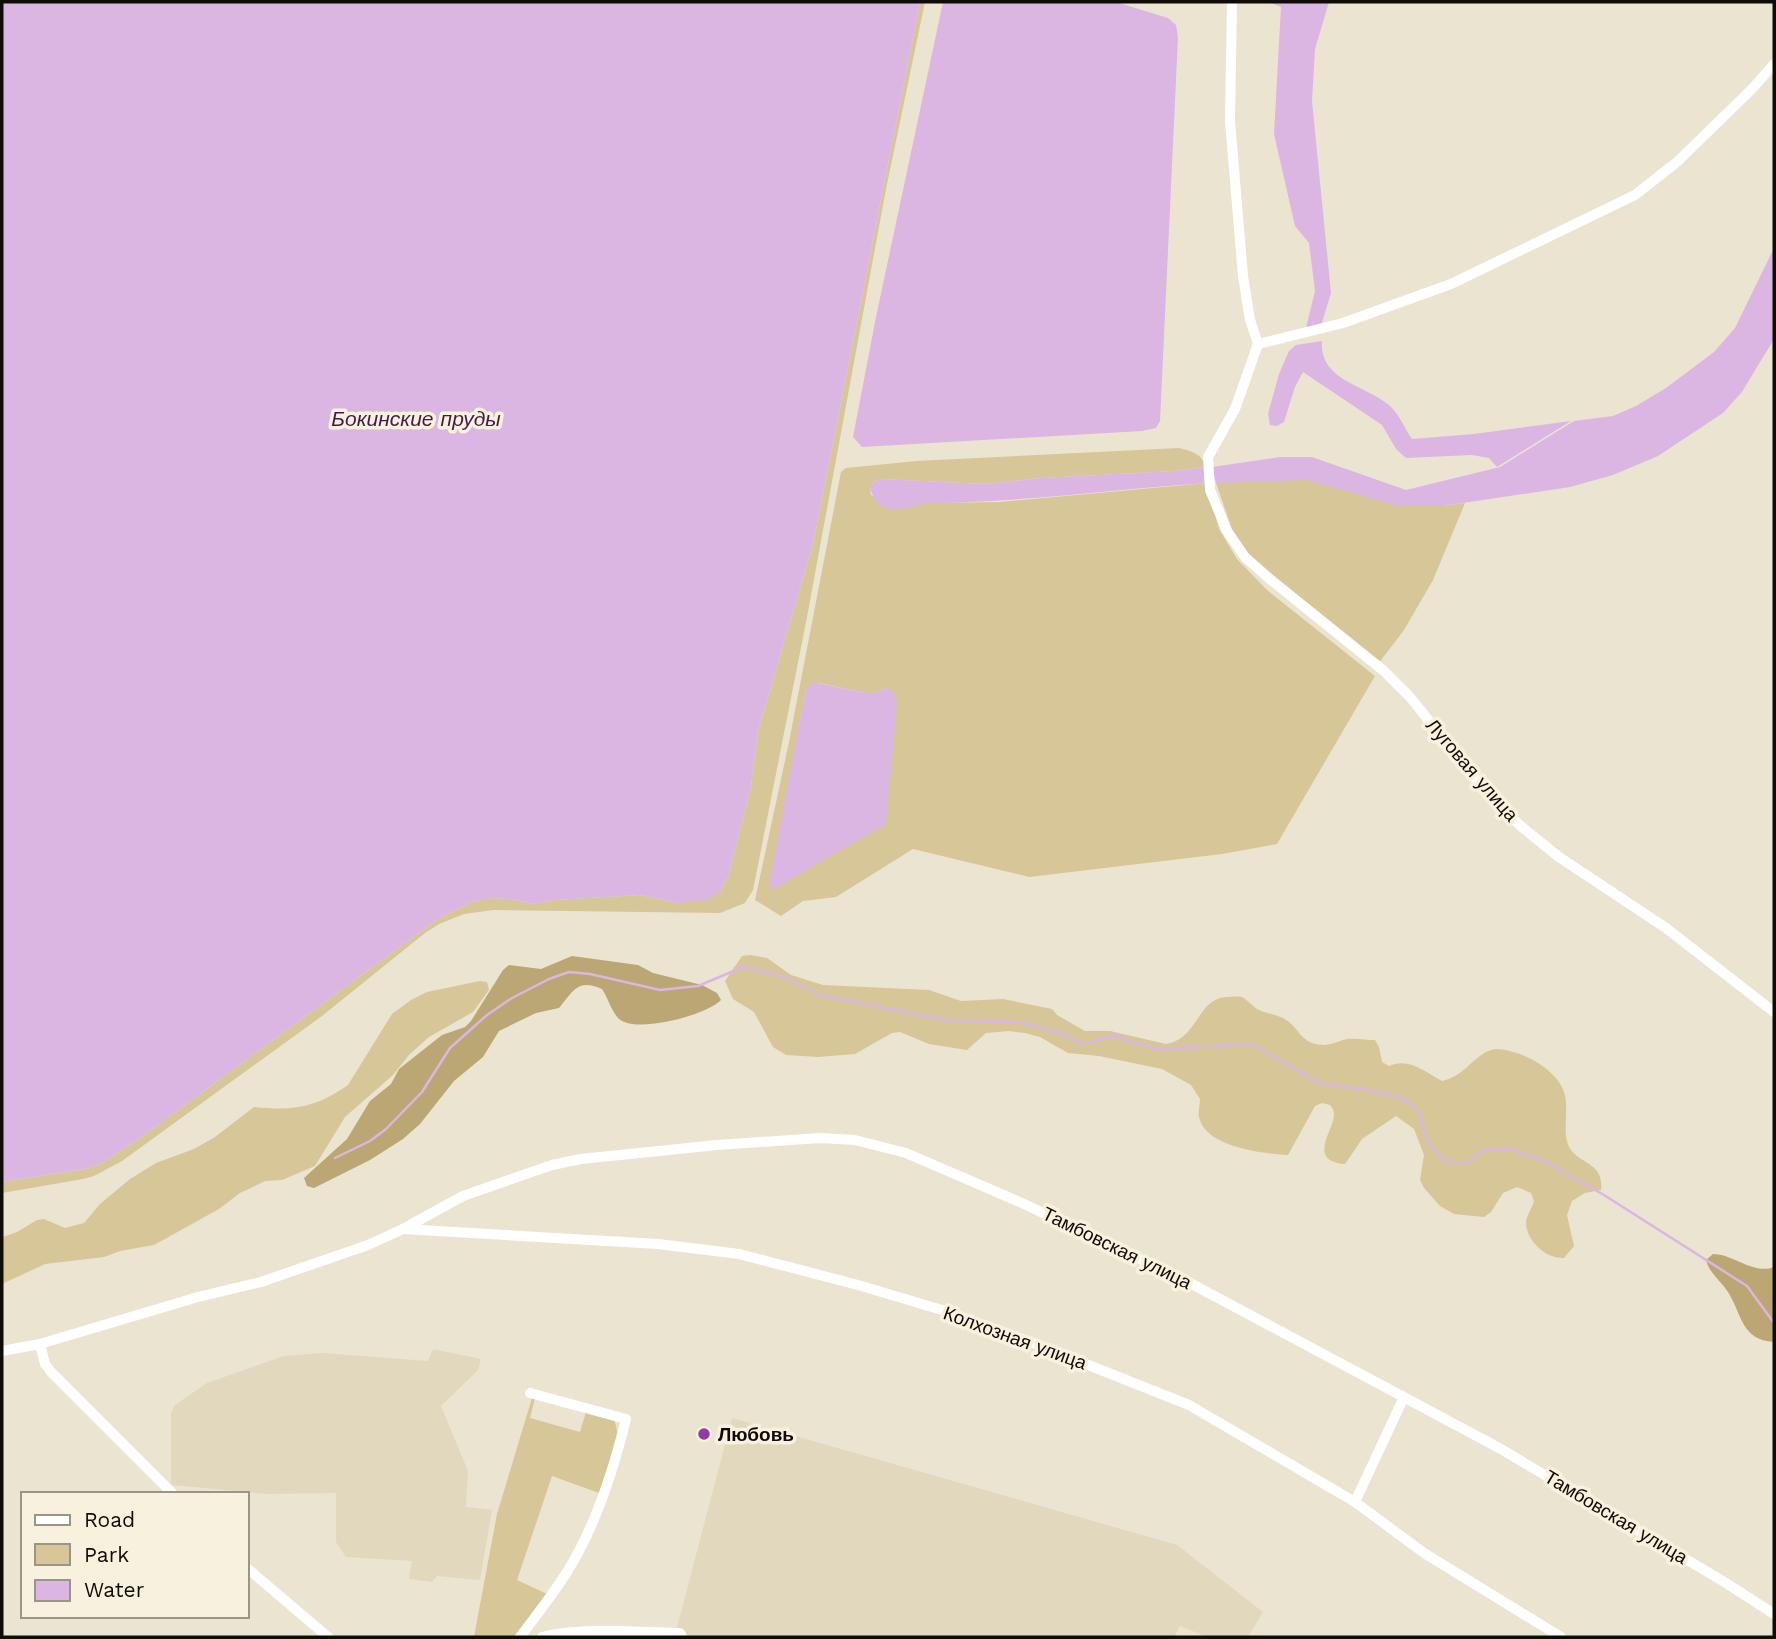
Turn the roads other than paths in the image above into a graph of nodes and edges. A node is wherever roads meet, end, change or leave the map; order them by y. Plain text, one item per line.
1 (1232, 2) edge
2 (1774, 65) edge
3 (1258, 344) junction
4 (1774, 1012) edge
5 (403, 1229) junction
6 (40, 1344) junction
7 (2, 1351) edge
8 (530, 1393) dead end
9 (1404, 1397) junction
10 (171, 1492) edge
11 (1355, 1502) junction
12 (248, 1569) edge
13 (1774, 1614) edge
14 (327, 1637) edge
15 (520, 1637) edge
16 (542, 1637) edge
17 (682, 1637) edge
18 (1561, 1637) edge

1 - 3 street
2 - 3 street
3 - 4 street, Луговая улица
5 - 6 street, Тамбовская улица
5 - 9 street, Тамбовская улица
5 - 11 street, Колхозная улица
6 - 7 street, Тамбовская улица
6 - 10 street
8 - 15 street
9 - 11 street
9 - 13 street, Тамбовская улица
11 - 18 street, Колхозная улица
12 - 14 street
16 - 17 street

